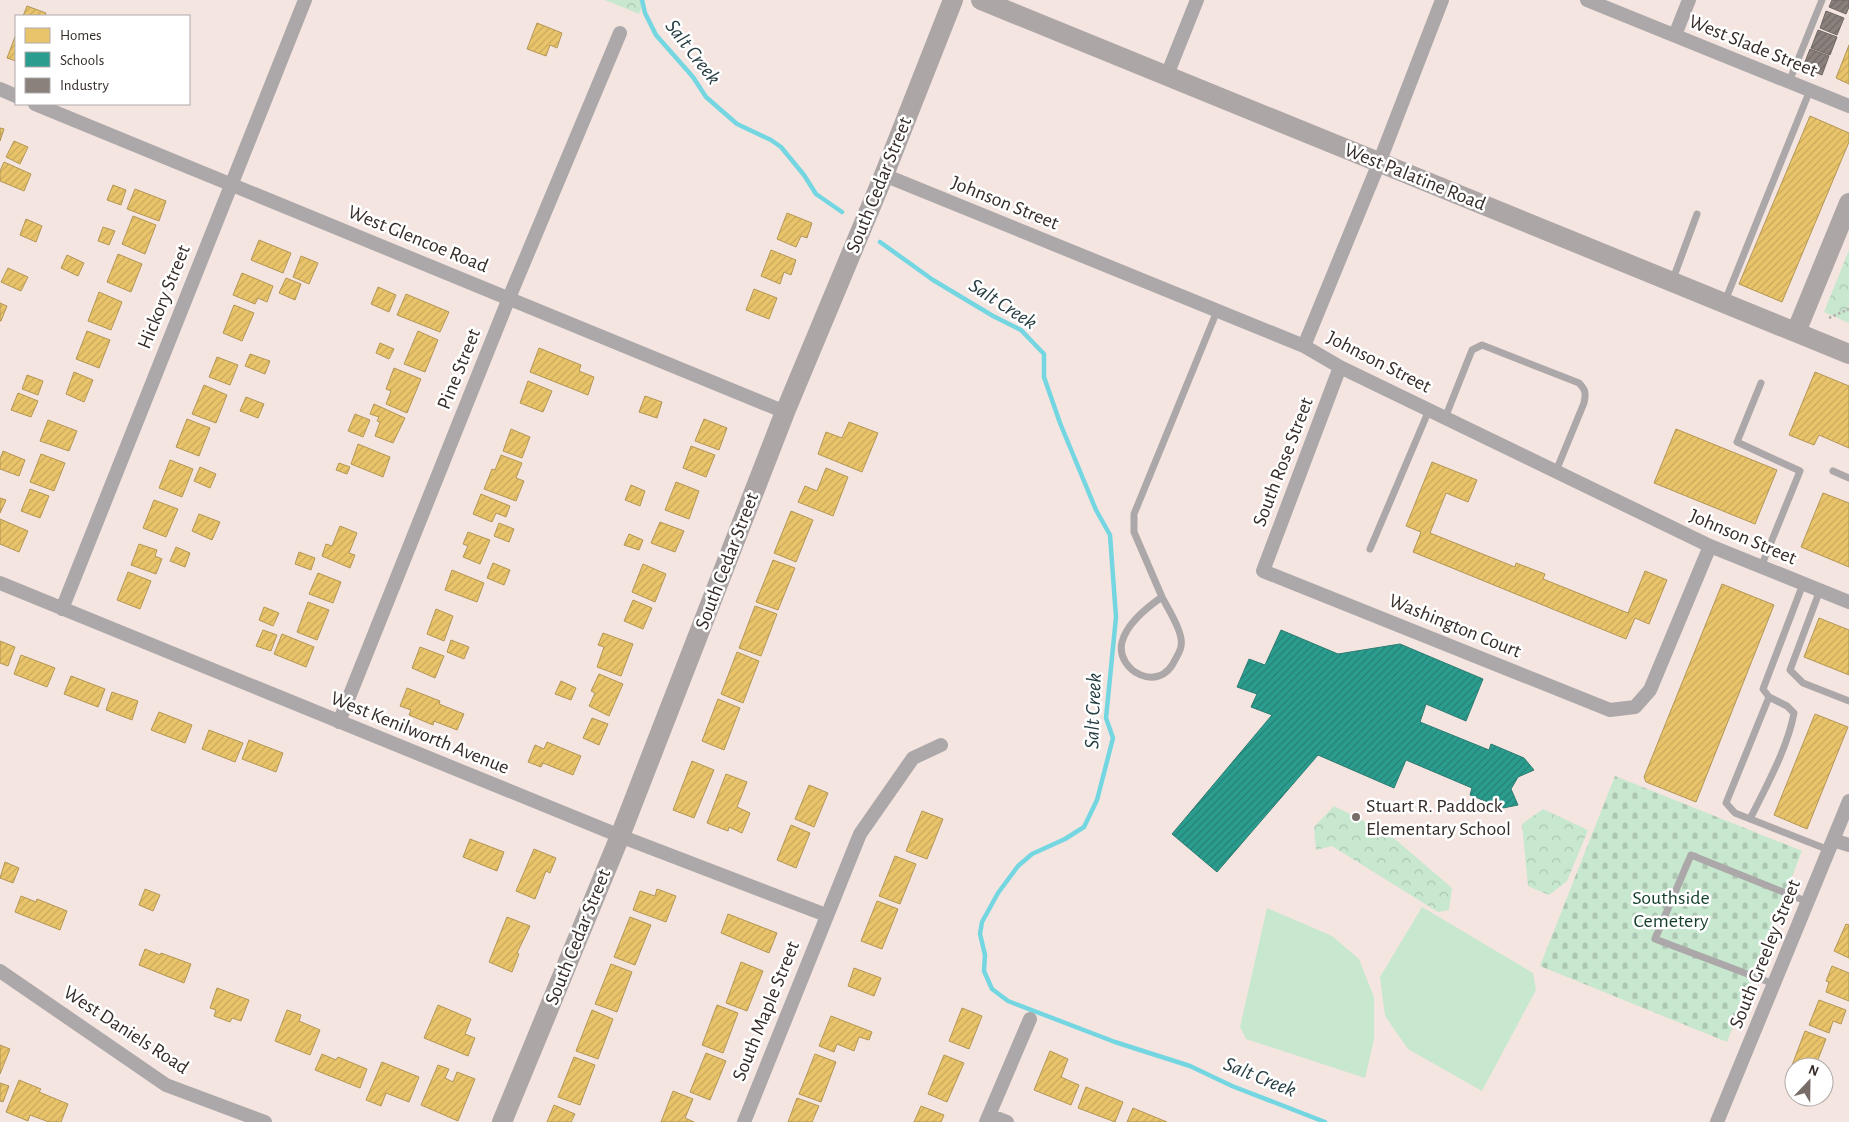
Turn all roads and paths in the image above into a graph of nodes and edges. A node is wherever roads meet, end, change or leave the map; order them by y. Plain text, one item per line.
1 (305, 0) edge
2 (954, 0) edge
3 (981, 0) edge
4 (1197, 0) edge
5 (1442, 0) edge
6 (1587, 0) edge
7 (1689, 0) edge
8 (1822, 0) edge
9 (620, 32) dead end
10 (1676, 35) junction
11 (1167, 75) junction
12 (1790, 82) junction
13 (0, 89) edge
14 (1810, 90) junction
15 (15, 96) edge
16 (37, 105) edge
17 (1849, 106) edge
18 (1379, 163) junction
19 (884, 175) junction
20 (231, 184) junction
21 (1849, 203) edge
22 (1697, 214) dead end
23 (1672, 282) junction
24 (509, 298) junction
25 (1724, 303) junction
26 (1849, 309) edge
27 (1217, 311) junction
28 (1829, 318) dead end
29 (1796, 332) junction
30 (1304, 346) junction
31 (1849, 354) edge
32 (1340, 367) junction
33 (1761, 383) dead end
34 (1429, 410) junction
35 (785, 412) junction
36 (1446, 418) junction
37 (1833, 471) dead end
38 (1556, 472) junction
39 (1849, 478) edge
40 (1710, 546) junction
41 (1370, 549) dead end
42 (1761, 567) junction
43 (1263, 571) joint
44 (0, 584) edge
45 (1803, 584) junction
46 (1820, 590) junction
47 (1162, 597) junction
48 (1849, 602) edge
49 (62, 608) junction
50 (1769, 697) junction
51 (1849, 701) edge
52 (339, 722) junction
53 (941, 745) dead end
54 (1849, 801) edge
55 (1750, 819) junction
56 (620, 836) junction
57 (1831, 845) junction
58 (1849, 845) edge
59 (1808, 902) junction
60 (826, 915) junction
61 (0, 971) edge
62 (1774, 984) junction
63 (1030, 1019) dead end
64 (988, 1118) edge
65 (265, 1122) edge
66 (502, 1122) edge
67 (744, 1122) edge
68 (1007, 1122) edge
69 (1717, 1122) edge

1 - 20 street, Hickory Street
2 - 19 street, South Cedar Street
3 - 11 street, West Palatine Road
4 - 11 street
5 - 18 street
6 - 10 street, West Slade Street
7 - 10 street
8 - 12 lane
9 - 24 street, Pine Street
10 - 12 street, West Slade Street
11 - 18 street, West Palatine Road
12 - 14 street, West Slade Street
13 - 15 street
14 - 17 street, West Slade Street
14 - 25 lane
16 - 20 street, West Glencoe Road
18 - 23 street, West Palatine Road
18 - 30 street
19 - 27 street, Johnson Street
19 - 35 street, South Cedar Street
20 - 24 street, West Glencoe Road
20 - 49 street, Hickory Street
21 - 29 street
22 - 23 lane
23 - 25 street, West Palatine Road
24 - 35 street, West Glencoe Road
24 - 52 street, Pine Street
25 - 29 street, West Palatine Road
26 - 28 path
27 - 30 street, Johnson Street
27 - 47 lane
29 - 31 street, West Palatine Road
30 - 32 street, Johnson Street
32 - 34 street, Johnson Street
32 - 43 street, South Rose Street
33 - 42 lane
34 - 36 street, Johnson Street
34 - 41 lane
35 - 56 street, South Cedar Street
36 - 38 street, Johnson Street
36 - 38 lane
37 - 39 lane
38 - 40 street, Johnson Street
40 - 42 street, Johnson Street
40 - 43 street, Washington Court
42 - 45 street, Johnson Street
44 - 49 street, West Kenilworth Avenue
45 - 46 street, Johnson Street
45 - 50 lane
46 - 48 street, Johnson Street
46 - 51 lane
47 - 47 lane
49 - 52 street, West Kenilworth Avenue
50 - 55 lane
50 - 55 lane
52 - 56 street, West Kenilworth Avenue
53 - 60 street, South Maple Street
54 - 57 street, South Greeley Street
55 - 57 lane
56 - 60 street, West Kenilworth Avenue
56 - 66 street, South Cedar Street
57 - 58 street
57 - 59 street, South Greeley Street
59 - 62 street, South Greeley Street
59 - 62 lane
60 - 67 street, South Maple Street
61 - 65 street, West Daniels Road
62 - 69 street, South Greeley Street
63 - 64 street
64 - 68 street

